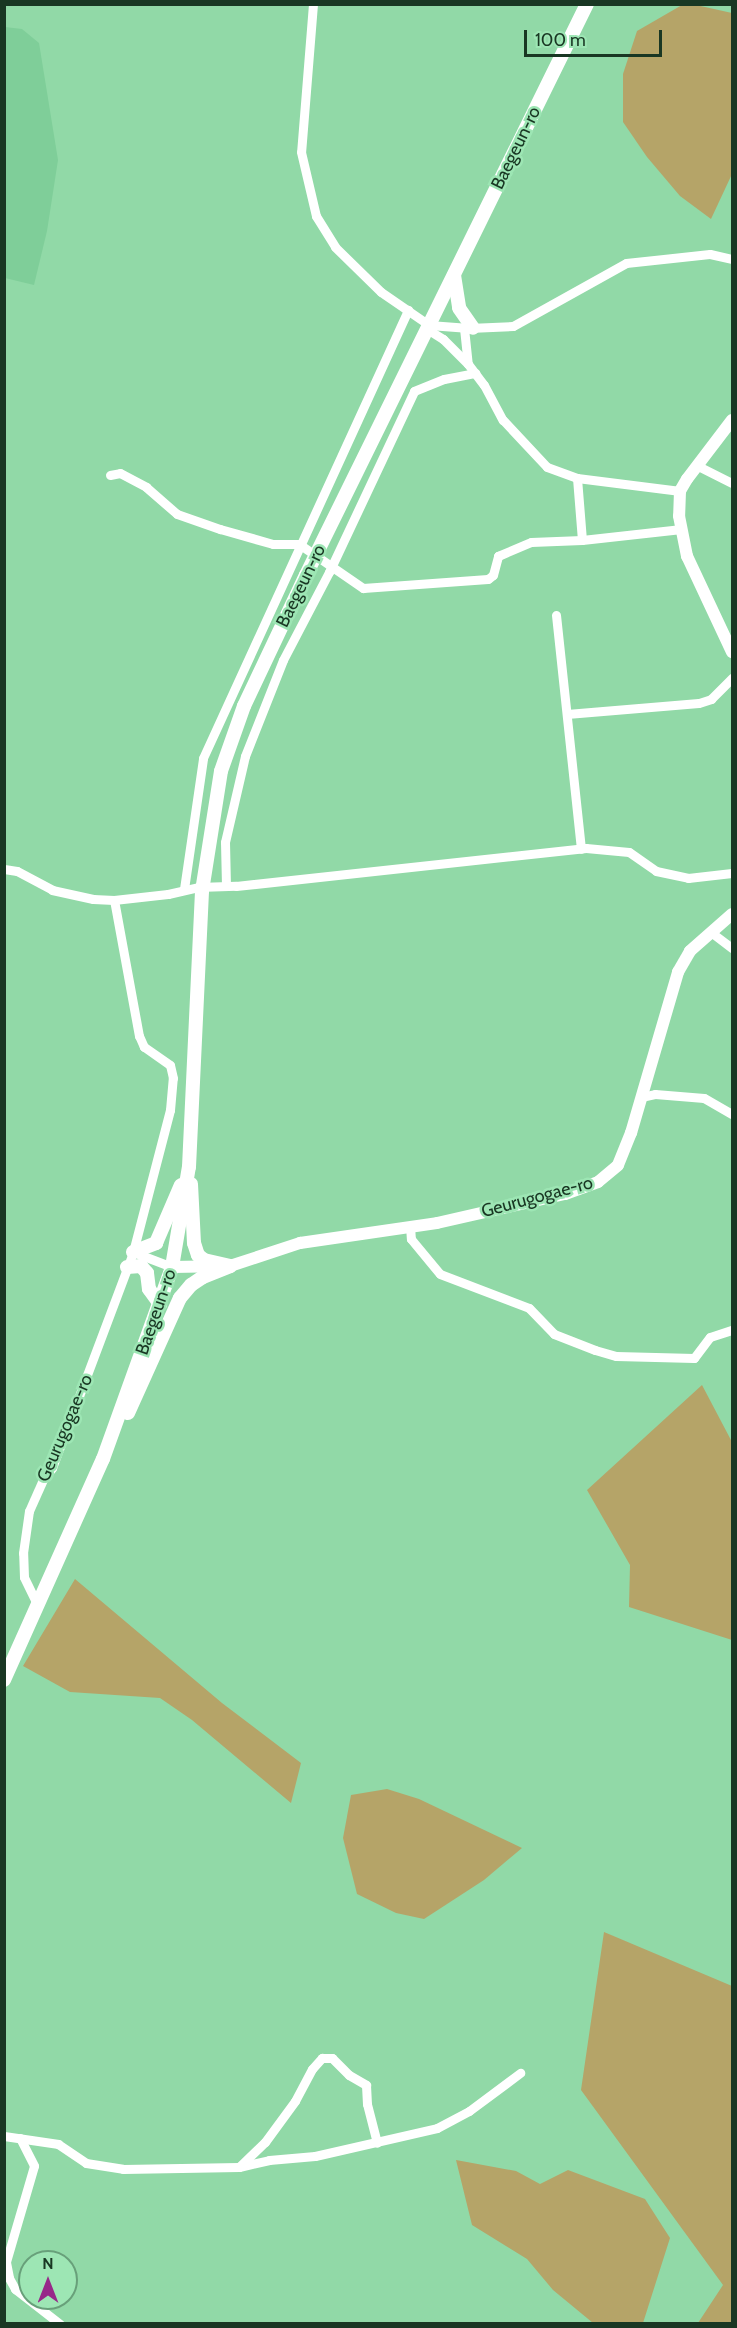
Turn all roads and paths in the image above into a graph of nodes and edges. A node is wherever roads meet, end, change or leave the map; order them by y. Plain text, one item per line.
1 (313, 4) edge
2 (587, 4) edge
3 (732, 259) edge
4 (454, 274) junction
5 (408, 310) junction
6 (428, 327) junction
7 (469, 328) junction
8 (468, 364) junction
9 (475, 373) junction
10 (732, 420) edge
11 (696, 465) junction
12 (110, 475) dead end
13 (577, 478) junction
14 (732, 483) edge
15 (680, 491) junction
16 (681, 529) junction
17 (582, 540) junction
18 (299, 544) junction
19 (316, 555) junction
20 (332, 565) junction
21 (556, 615) dead end
22 (732, 651) edge
23 (732, 678) edge
24 (567, 714) junction
25 (581, 849) junction
26 (4, 869) edge
27 (732, 873) edge
28 (226, 886) junction
29 (184, 889) junction
30 (114, 900) junction
31 (732, 914) edge
32 (712, 933) junction
33 (732, 948) edge
34 (641, 1097) junction
35 (732, 1114) edge
36 (189, 1167) junction
37 (410, 1226) junction
38 (133, 1252) junction
39 (230, 1266) junction
40 (128, 1267) junction
41 (172, 1267) junction
42 (160, 1304) junction
43 (732, 1330) edge
44 (103, 1459) junction
45 (38, 1606) junction
46 (4, 1680) edge
47 (520, 2073) dead end
48 (4, 2136) edge
49 (20, 2138) junction
50 (377, 2143) junction
51 (239, 2167) junction
52 (60, 2324) edge

1 - 5 street
2 - 4 main road, Baegeun-ro
3 - 7 street
4 - 6 main road, Baegeun-ro
4 - 7 main road
5 - 6 street
5 - 18 street
6 - 7 street
6 - 8 street
6 - 19 main road, Baegeun-ro
7 - 8 street
8 - 9 street
9 - 13 street
9 - 20 street
10 - 11 street
11 - 14 street
11 - 15 street
12 - 18 street
13 - 15 street
13 - 17 street
15 - 16 street
16 - 17 street
16 - 22 street
17 - 20 street
18 - 19 street
18 - 29 street
19 - 20 street
19 - 36 main road, Baegeun-ro
20 - 28 street
21 - 24 street
23 - 24 street
24 - 25 street
25 - 27 street
25 - 28 street
26 - 30 street
28 - 29 street
29 - 30 street
30 - 38 street, Geurugogae-ro
31 - 32 street, Geurugogae-ro
32 - 33 street
32 - 34 street, Geurugogae-ro
34 - 35 street
34 - 37 street, Geurugogae-ro
36 - 38 main road
36 - 39 main road
36 - 41 main road, Baegeun-ro
37 - 39 street, Geurugogae-ro
37 - 43 street
38 - 40 street, Geurugogae-ro
38 - 41 street
39 - 41 street, Geurugogae-ro
39 - 44 main road
40 - 42 main road
40 - 45 street, Geurugogae-ro
41 - 42 main road, Baegeun-ro
42 - 44 main road, Baegeun-ro
44 - 45 main road, Baegeun-ro
45 - 46 main road, Baegeun-ro
47 - 50 street
48 - 49 street
49 - 51 street
49 - 52 street
50 - 51 street
50 - 51 street

